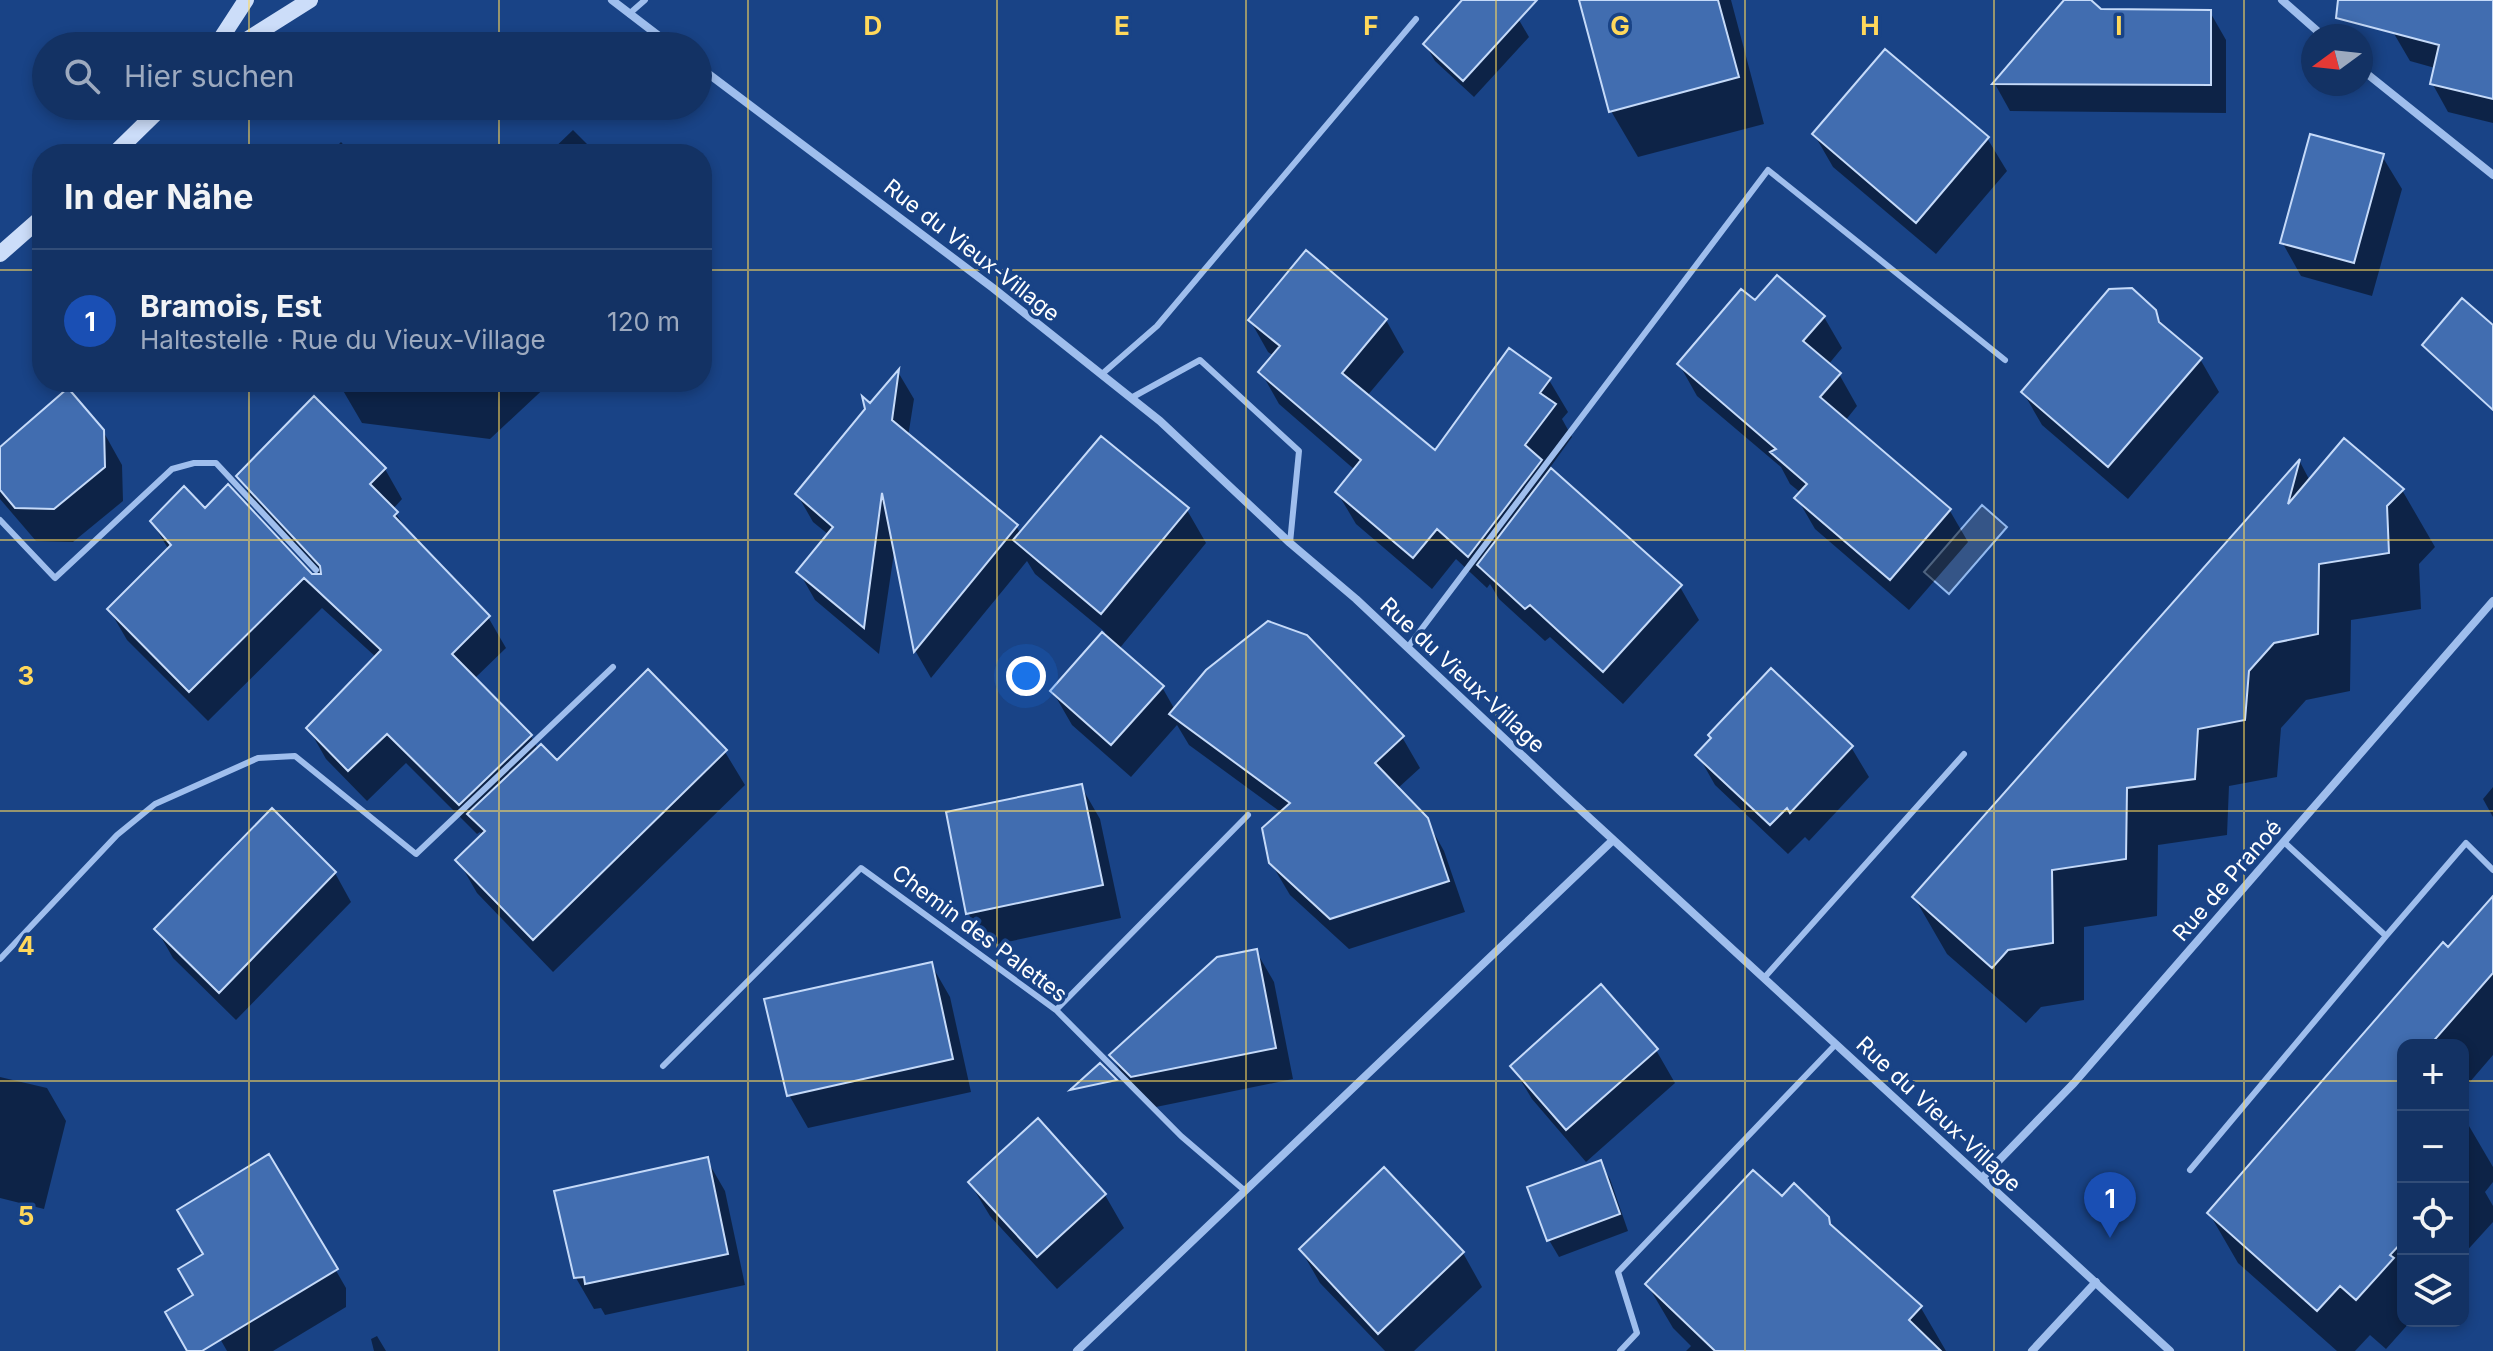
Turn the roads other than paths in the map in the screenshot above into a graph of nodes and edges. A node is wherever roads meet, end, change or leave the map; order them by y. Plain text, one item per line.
1 (246, 0) edge
2 (310, 0) edge
3 (645, 0) edge
4 (2282, 0) edge
5 (611, 1) edge
6 (629, 14) junction
7 (1416, 19) dead end
8 (2309, 24) edge
9 (225, 32) edge
10 (259, 32) edge
11 (653, 32) edge
12 (712, 77) edge
13 (2373, 79) edge
14 (149, 120) edge
15 (124, 144) edge
16 (2493, 175) edge
17 (32, 226) edge
18 (0, 254) edge
19 (2005, 360) dead end
20 (1102, 374) junction
21 (1131, 398) junction
22 (0, 520) edge
23 (1290, 543) junction
24 (316, 570) dead end
25 (2493, 601) edge
26 (1408, 647) junction
27 (613, 667) dead end
28 (1964, 754) dead end
29 (1248, 815) dead end
30 (1613, 840) junction
31 (2284, 842) junction
32 (2493, 870) edge
33 (2386, 936) junction
34 (0, 959) edge
35 (1764, 978) junction
36 (1056, 1010) junction
37 (1836, 1044) junction
38 (663, 1066) dead end
39 (2190, 1170) dead end
40 (1982, 1178) junction
41 (1244, 1190) junction
42 (2096, 1282) junction
43 (1077, 1351) edge
44 (1620, 1351) edge
45 (2032, 1351) edge
46 (2170, 1351) edge

1 - 9 street
2 - 10 street
3 - 6 lane
4 - 8 street
5 - 6 street
6 - 11 street
7 - 20 lane
12 - 20 street, Rue du Vieux-Village
13 - 16 street
14 - 15 street
17 - 18 street
19 - 26 lane
20 - 21 street, Rue du Vieux-Village
21 - 23 street, Rue du Vieux-Village
21 - 23 lane
22 - 24 lane
23 - 26 street, Rue du Vieux-Village
25 - 31 street, Rue de Pranoé
26 - 30 street, Rue du Vieux-Village
27 - 34 lane
28 - 35 lane
29 - 36 lane
30 - 35 street, Rue du Vieux-Village
30 - 41 street
31 - 33 lane
31 - 40 street, Rue de Pranoé
32 - 33 lane
33 - 39 lane
35 - 37 street, Rue du Vieux-Village
36 - 38 lane, Chemin des Palettes
36 - 41 lane, Chemin des Palettes
37 - 40 street, Rue du Vieux-Village
37 - 44 lane
40 - 42 street, Rue du Vieux-Village
41 - 43 street
42 - 45 street
42 - 46 street, Rue du Vieux-Village

